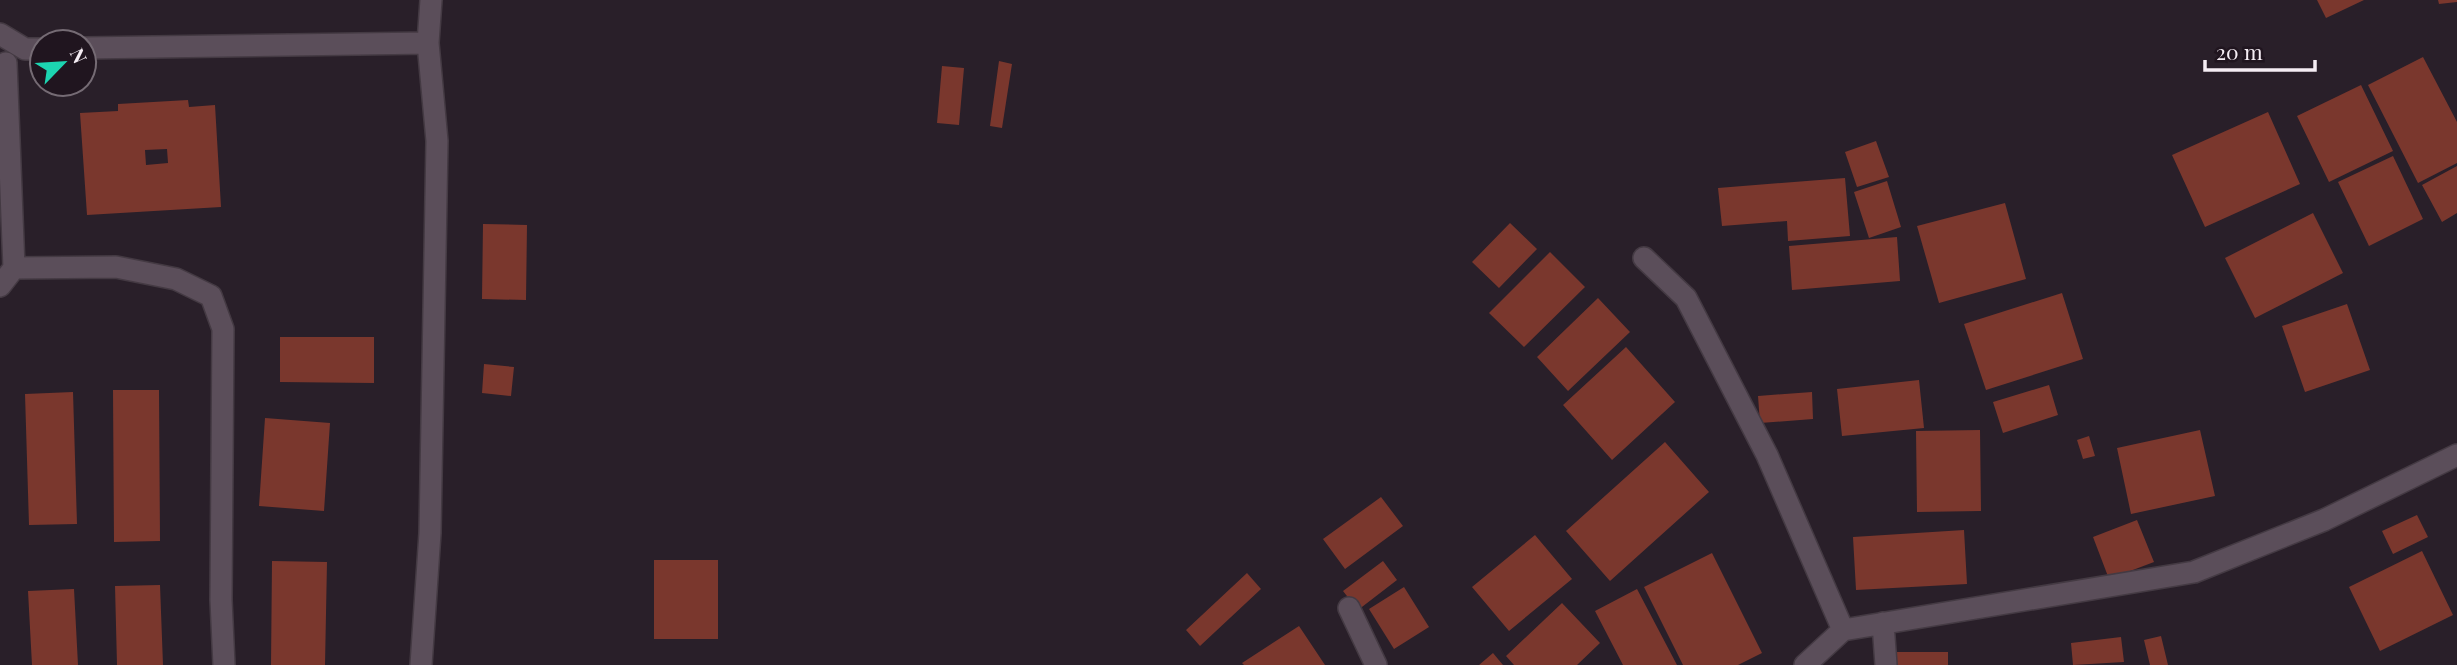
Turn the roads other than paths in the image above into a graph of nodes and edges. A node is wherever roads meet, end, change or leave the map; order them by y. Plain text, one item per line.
1 (431, 0) edge
2 (0, 34) edge
3 (428, 43) junction
4 (28, 46) edge
5 (98, 48) edge
6 (28, 52) edge
7 (3, 63) edge
8 (1644, 258) dead end
9 (14, 268) junction
10 (0, 286) edge
11 (2457, 455) edge
12 (1349, 608) dead end
13 (1883, 623) junction
14 (1843, 630) junction
15 (224, 665) edge
16 (421, 665) edge
17 (1376, 665) edge
18 (1805, 665) edge
19 (1886, 665) edge

1 - 3 street
2 - 4 street
3 - 5 street
3 - 16 street
6 - 7 street
7 - 9 street
8 - 14 street
9 - 10 street
9 - 15 street
11 - 13 street
12 - 17 street
13 - 14 street
13 - 19 street
14 - 18 street

